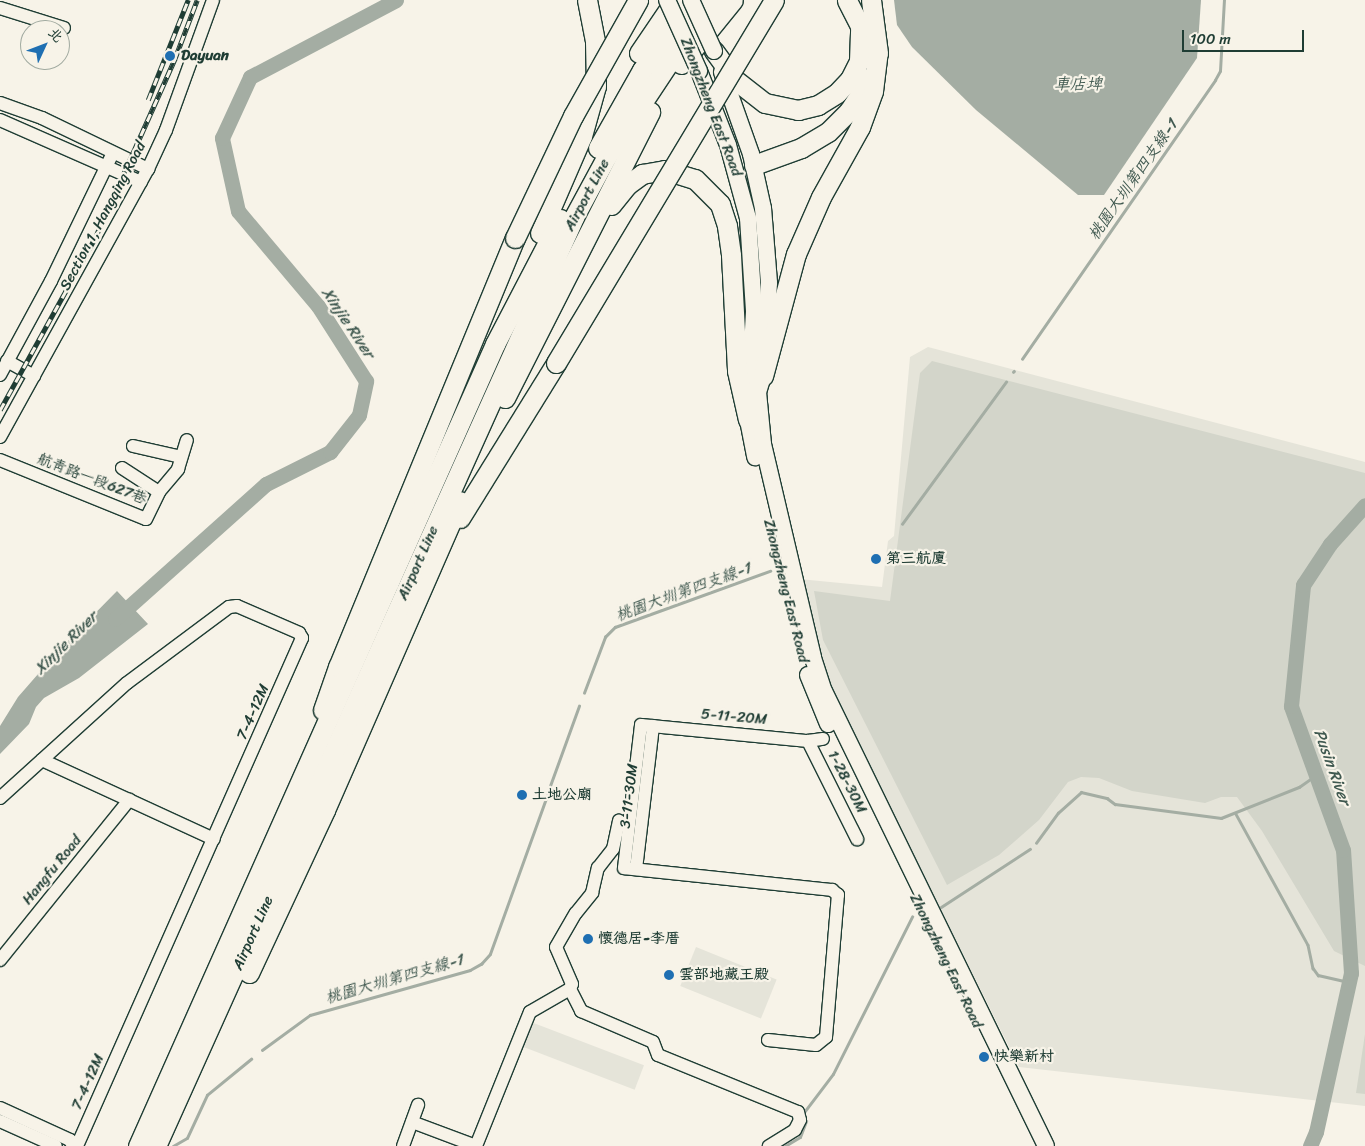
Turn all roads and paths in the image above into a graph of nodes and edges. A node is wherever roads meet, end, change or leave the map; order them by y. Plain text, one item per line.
1 (213, 0) edge
2 (586, 0) edge
3 (638, 0) edge
4 (667, 0) edge
5 (675, 0) edge
6 (693, 0) edge
7 (715, 0) edge
8 (732, 0) edge
9 (774, 0) edge
10 (847, 0) edge
11 (871, 0) edge
12 (0, 8) edge
13 (38, 20) edge
14 (873, 22) junction
15 (714, 51) junction
16 (0, 104) edge
17 (0, 120) edge
18 (113, 153) junction
19 (107, 166) junction
20 (745, 168) junction
21 (148, 169) junction
22 (141, 182) junction
23 (556, 197) junction
24 (548, 314) junction
25 (7, 361) junction
26 (0, 375) edge
27 (34, 376) junction
28 (763, 376) junction
29 (748, 420) junction
30 (0, 437) edge
31 (187, 440) dead end
32 (133, 446) dead end
33 (181, 457) junction
34 (0, 460) edge
35 (122, 468) dead end
36 (159, 492) junction
37 (443, 542) junction
38 (647, 725) joint
39 (316, 730) junction
40 (823, 740) dead end
41 (808, 741) junction
42 (42, 760) junction
43 (0, 798) edge
44 (128, 800) junction
45 (286, 818) junction
46 (619, 821) dead end
47 (214, 839) junction
48 (857, 839) dead end
49 (0, 960) edge
50 (570, 989) junction
51 (768, 1040) dead end
52 (194, 1064) junction
53 (418, 1105) dead end
54 (0, 1108) edge
55 (0, 1121) edge
56 (412, 1122) junction
57 (56, 1146) edge
58 (73, 1146) edge
59 (77, 1146) edge
60 (138, 1146) edge
61 (156, 1146) edge
62 (403, 1146) edge
63 (476, 1146) edge
64 (770, 1146) edge
65 (1036, 1146) edge
66 (1046, 1146) edge

1 - 21 street, Section 1, Hangqing Road
2 - 23 highway
3 - 39 highway, bridge
4 - 20 main road, Zhongzheng East Road, bridge
5 - 23 highway
6 - 15 main road, Zhongzheng East Road, bridge
6 - 45 highway, Airport Line
7 - 52 highway, Airport Line
8 - 24 highway
9 - 37 highway, bridge
10 - 15 highway
11 - 14 highway
12 - 13 street
14 - 20 highway
14 - 28 highway
15 - 20 main road, Zhongzheng East Road
16 - 18 street
17 - 19 street
18 - 19 street, Section 1, Hangqing Road
18 - 21 street
19 - 22 street
19 - 25 street, Section 1, Hangqing Road
20 - 28 main road, Zhongzheng East Road
20 - 29 main road, Zhongzheng East Road
21 - 22 street, Section 1, Hangqing Road
22 - 27 street, Section 1, Hangqing Road
23 - 39 highway
24 - 29 highway
24 - 37 highway
25 - 26 street, Section 1, Hangqing Road
25 - 27 street
27 - 30 street, Section 1, Hangqing Road
28 - 66 main road, Zhongzheng East Road
29 - 65 main road, Zhongzheng East Road
31 - 33 street, 航青路一段627巷
32 - 33 street
33 - 36 street, 航青路一段627巷
34 - 36 street, 航青路一段627巷
35 - 36 street
37 - 52 highway
38 - 41 street, 5-11-20M
38 - 51 street, 3-11-30M
39 - 45 highway
40 - 41 street, 5-11-20M
41 - 48 street, 1-28-30M
42 - 43 street, 7-4-12M
42 - 44 street
42 - 47 street, 7-4-12M
44 - 47 street
44 - 49 street, Hangfu Road
45 - 60 highway, Airport Line
46 - 50 street
47 - 59 street, 7-4-12M
50 - 63 street
50 - 64 street
52 - 61 highway, Airport Line
53 - 56 street
54 - 58 street
55 - 57 street
56 - 62 street
56 - 63 street

